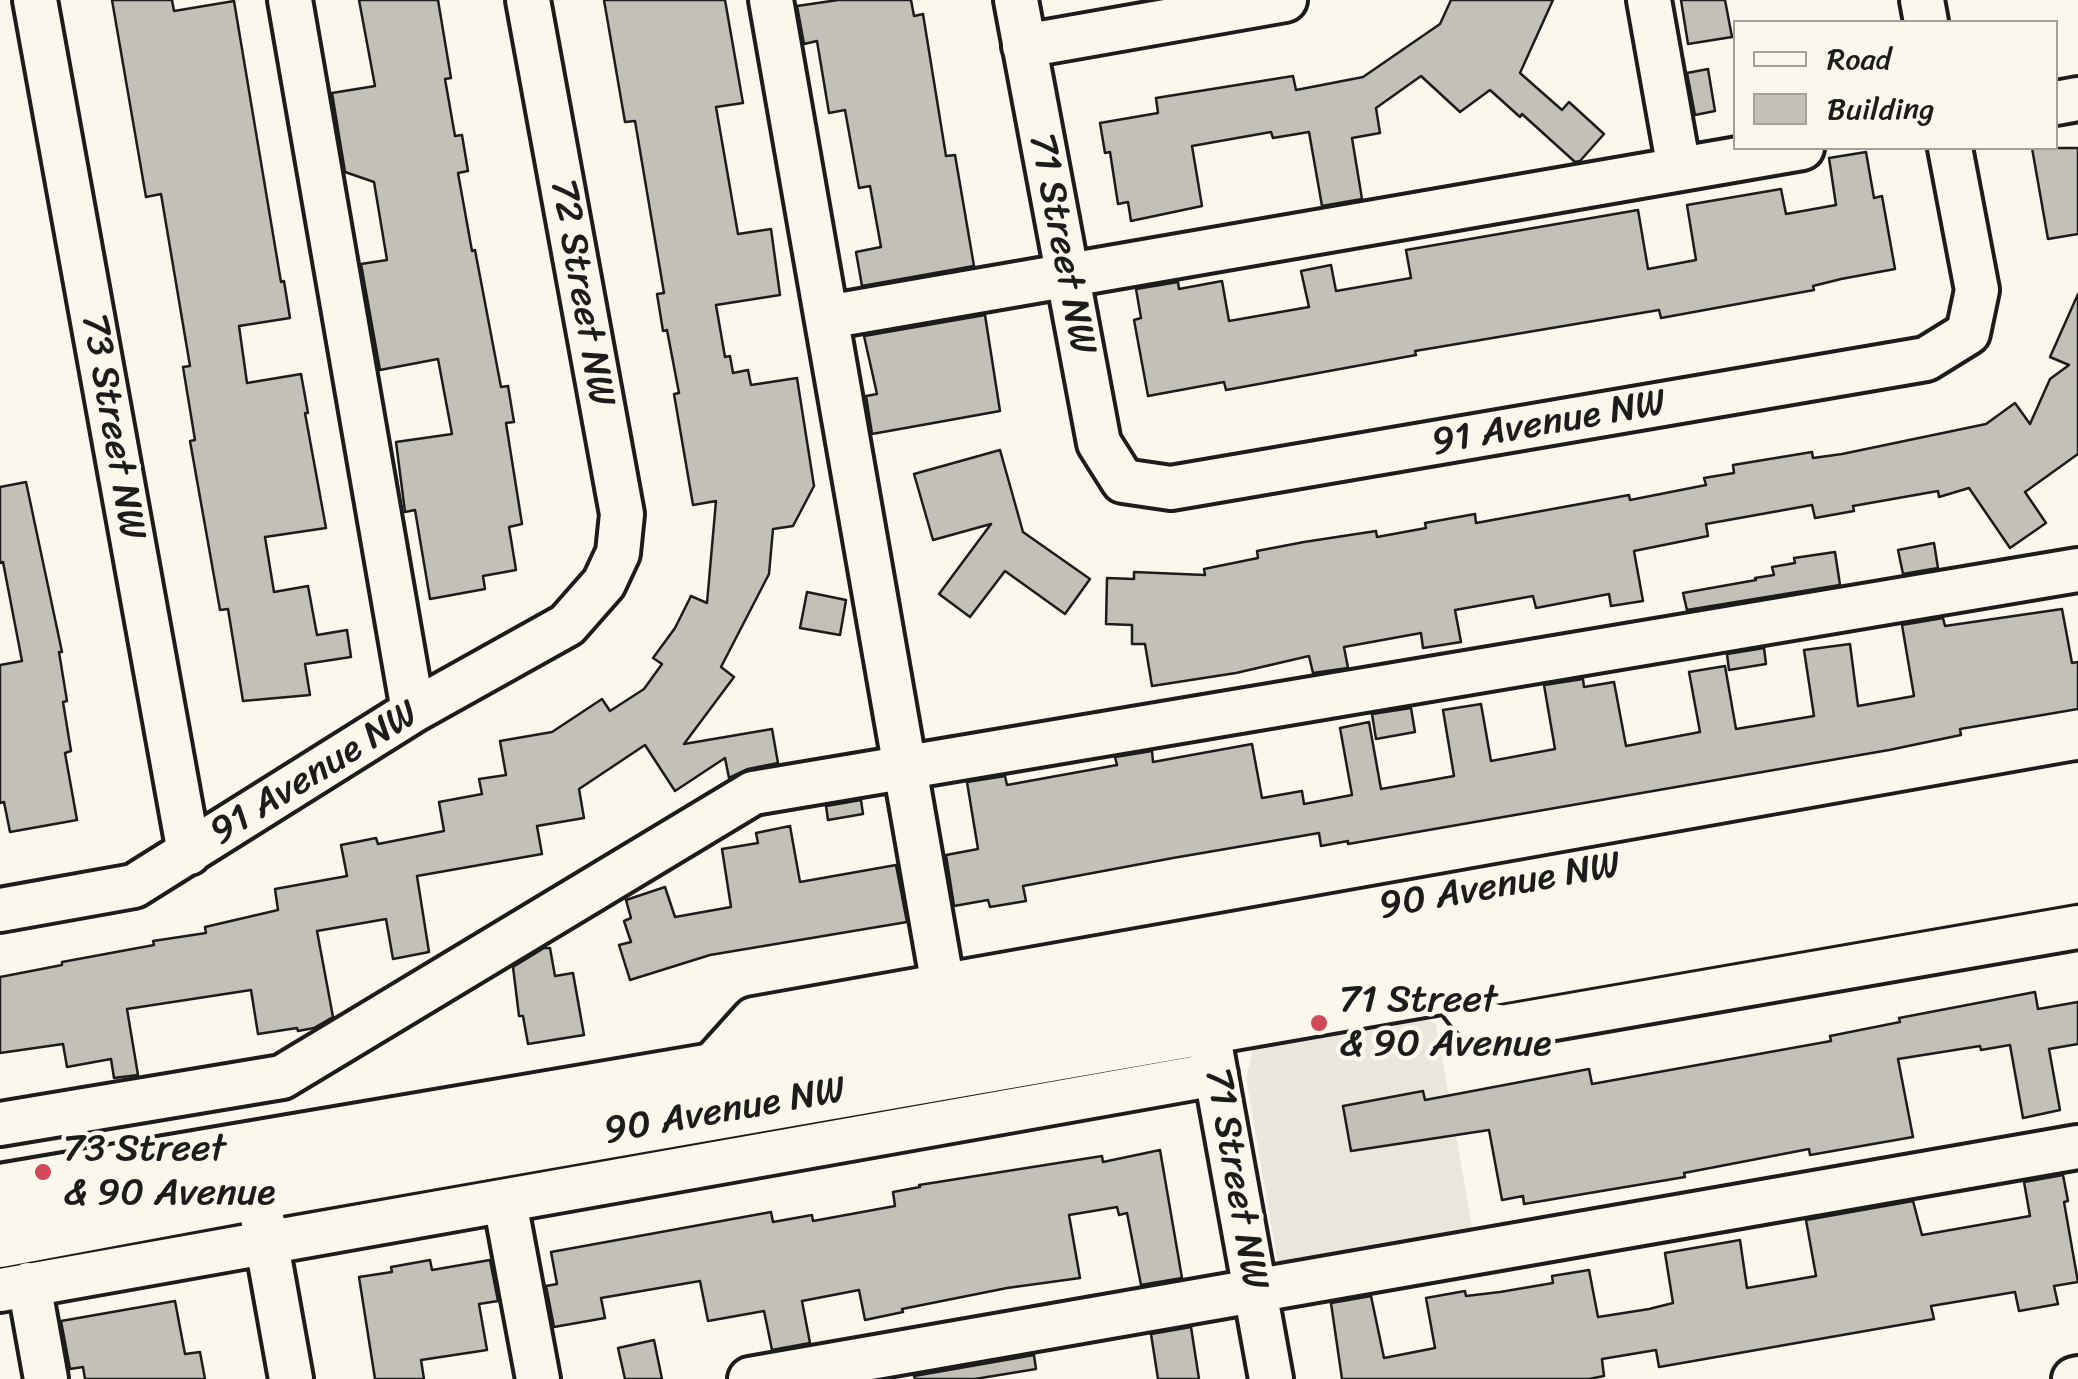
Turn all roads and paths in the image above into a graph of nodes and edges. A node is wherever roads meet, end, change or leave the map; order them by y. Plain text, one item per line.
1 (35, 0) edge
2 (290, 0) edge
3 (528, 0) edge
4 (771, 0) edge
5 (1016, 0) edge
6 (1285, 0) edge
7 (1648, 0) edge
8 (1024, 46) junction
9 (1790, 150) edge
10 (1950, 150) edge
11 (1680, 169) junction
12 (1067, 275) junction
13 (827, 317) junction
14 (1123, 481) joint
15 (2078, 570) edge
16 (604, 583) joint
17 (413, 711) junction
18 (906, 767) junction
19 (2078, 784) edge
20 (2078, 827) edge
21 (189, 854) junction
22 (2078, 876) edge
23 (0, 910) edge
24 (2078, 926) edge
25 (942, 986) junction
26 (1451, 986) junction
27 (1207, 1027) junction
28 (707, 1071) junction
29 (0, 1124) edge
30 (2078, 1148) edge
31 (253, 1171) junction
32 (0, 1191) edge
33 (505, 1202) junction
34 (0, 1241) edge
35 (267, 1245) junction
36 (15, 1287) edge
37 (1256, 1292) junction
38 (46, 1379) edge
39 (290, 1379) edge
40 (538, 1379) edge
41 (750, 1379) edge
42 (1271, 1379) edge

1 - 21 street, 73 Street NW
2 - 17 street
3 - 16 street, 72 Street NW
4 - 13 street
5 - 8 street, 71 Street NW
6 - 8 street
7 - 11 street
8 - 12 street, 71 Street NW
9 - 11 street
10 - 14 street, 91 Avenue NW
11 - 12 street
12 - 13 street
12 - 14 street, 71 Street NW
13 - 18 street
15 - 18 street
16 - 17 street, 91 Avenue NW
17 - 21 street, 91 Avenue NW
18 - 25 street
18 - 29 street
19 - 25 street, 90 Avenue NW
20 - 27 main road, 90 Avenue NW
21 - 23 street, 91 Avenue NW
22 - 26 main road, 90 Avenue NW
24 - 26 street
25 - 28 street, 90 Avenue NW
26 - 27 main road, 90 Avenue NW
27 - 28 main road, 90 Avenue NW
27 - 31 main road, 90 Avenue NW
27 - 33 street, 90 Avenue NW
27 - 37 street, 71 Street NW
28 - 31 main road, 90 Avenue NW
30 - 37 street
31 - 32 main road, 90 Avenue NW
31 - 34 main road, 90 Avenue NW
31 - 35 street
33 - 35 street, 90 Avenue NW
33 - 40 street
35 - 36 street, 90 Avenue NW
35 - 39 street
36 - 38 street
37 - 41 street
37 - 42 street, 71 Street NW

